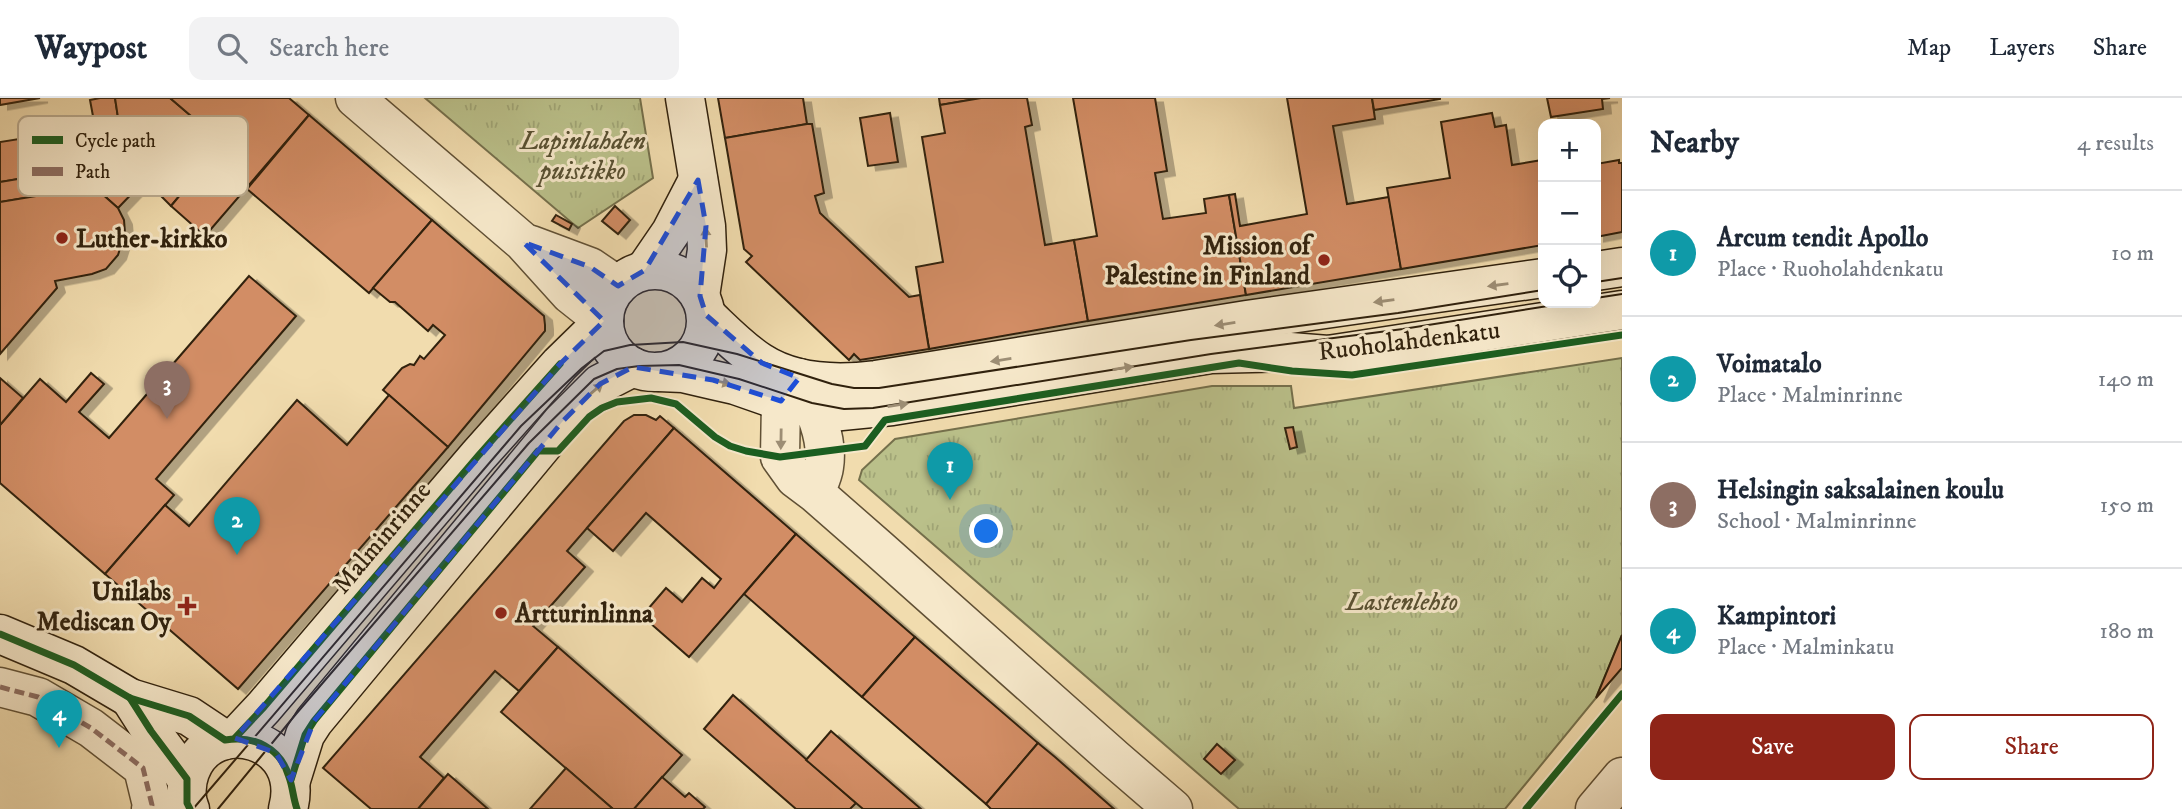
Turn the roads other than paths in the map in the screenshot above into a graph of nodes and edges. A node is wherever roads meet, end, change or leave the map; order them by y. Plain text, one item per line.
1 (355, 98) edge
2 (685, 98) edge
3 (698, 180) junction
4 (523, 242) junction
5 (1622, 267) edge
6 (1601, 270) edge
7 (631, 278) junction
8 (1538, 279) edge
9 (703, 305) junction
10 (1622, 310) edge
11 (604, 321) junction
12 (646, 369) junction
13 (799, 396) junction
14 (0, 634) edge
15 (0, 687) edge
16 (131, 698) junction
17 (230, 739) junction
18 (1622, 777) edge
19 (292, 798) edge
20 (180, 802) edge
21 (1173, 809) edge
22 (1595, 809) edge

1 - 4 street
2 - 3 street
3 - 7 street
9 -> 3 street
4 - 7 street
4 - 11 street
5 - 6 street
7 - 9 street
7 - 11 street
8 -> 13 street, Ruoholahdenkatu
9 - 12 street
9 - 13 street, Ruoholahdenkatu
13 -> 10 street, Ruoholahdenkatu
11 - 12 street
11 - 17 street, Malminrinne
12 -> 13 street, Ruoholahdenkatu
19 -> 12 street
13 - 21 street
14 - 16 street
15 - 20 street
16 - 17 street
16 - 20 street
17 - 19 street
17 - 20 street, Malminrinne
18 - 22 street

